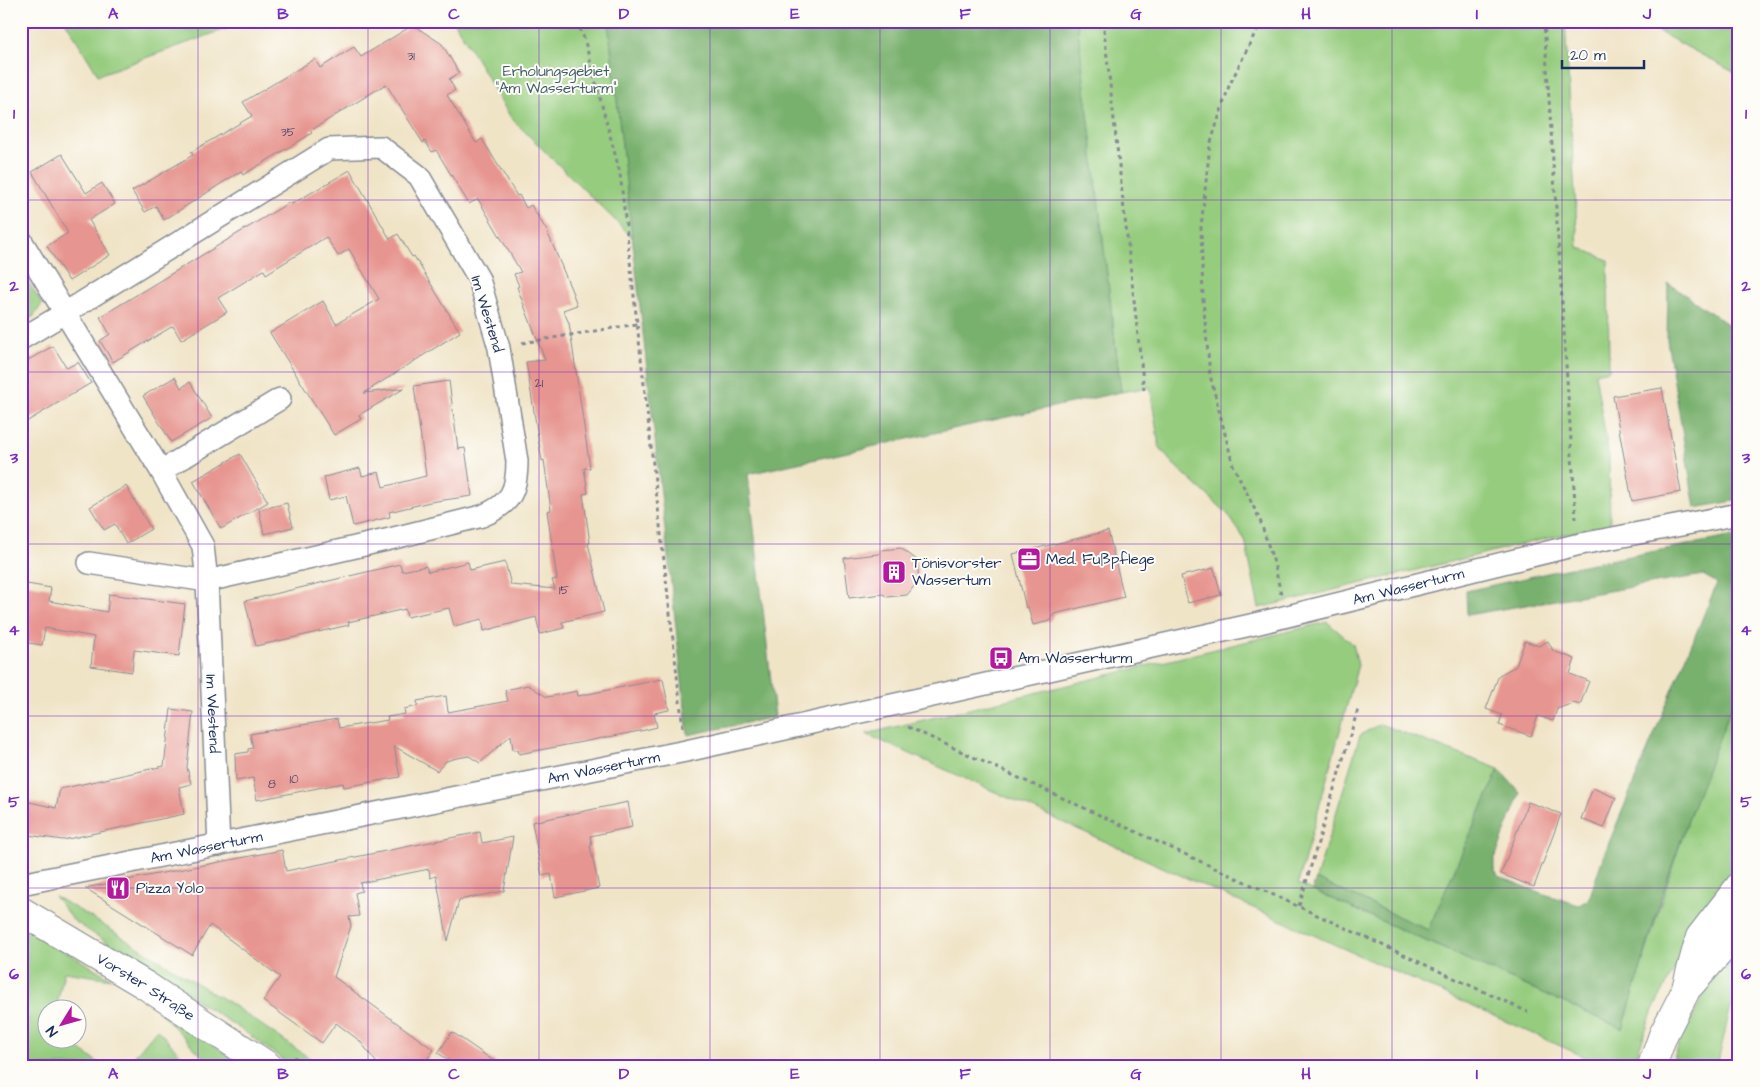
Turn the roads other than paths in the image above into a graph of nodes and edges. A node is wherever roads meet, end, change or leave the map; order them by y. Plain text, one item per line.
1 (21, 240) edge
2 (65, 313) junction
3 (21, 338) edge
4 (280, 399) dead end
5 (161, 471) junction
6 (1739, 514) edge
7 (89, 563) dead end
8 (207, 581) junction
9 (219, 845) junction
10 (21, 884) edge
11 (1739, 887) edge
12 (21, 911) edge
13 (1739, 930) edge
14 (1685, 992) junction
15 (268, 1066) edge
16 (1652, 1066) edge

1 - 2 street, Im Westend
2 - 3 street
2 - 5 street, Im Westend
2 - 8 street, Im Westend
4 - 5 street
5 - 8 street, Im Westend
6 - 9 street, Am Wasserturm
7 - 8 street, Im Westend
8 - 9 street, Im Westend
9 - 10 street, Am Wasserturm
11 - 14 main road
12 - 15 main road, Vorster Straße
13 - 14 main road
14 - 16 main road

